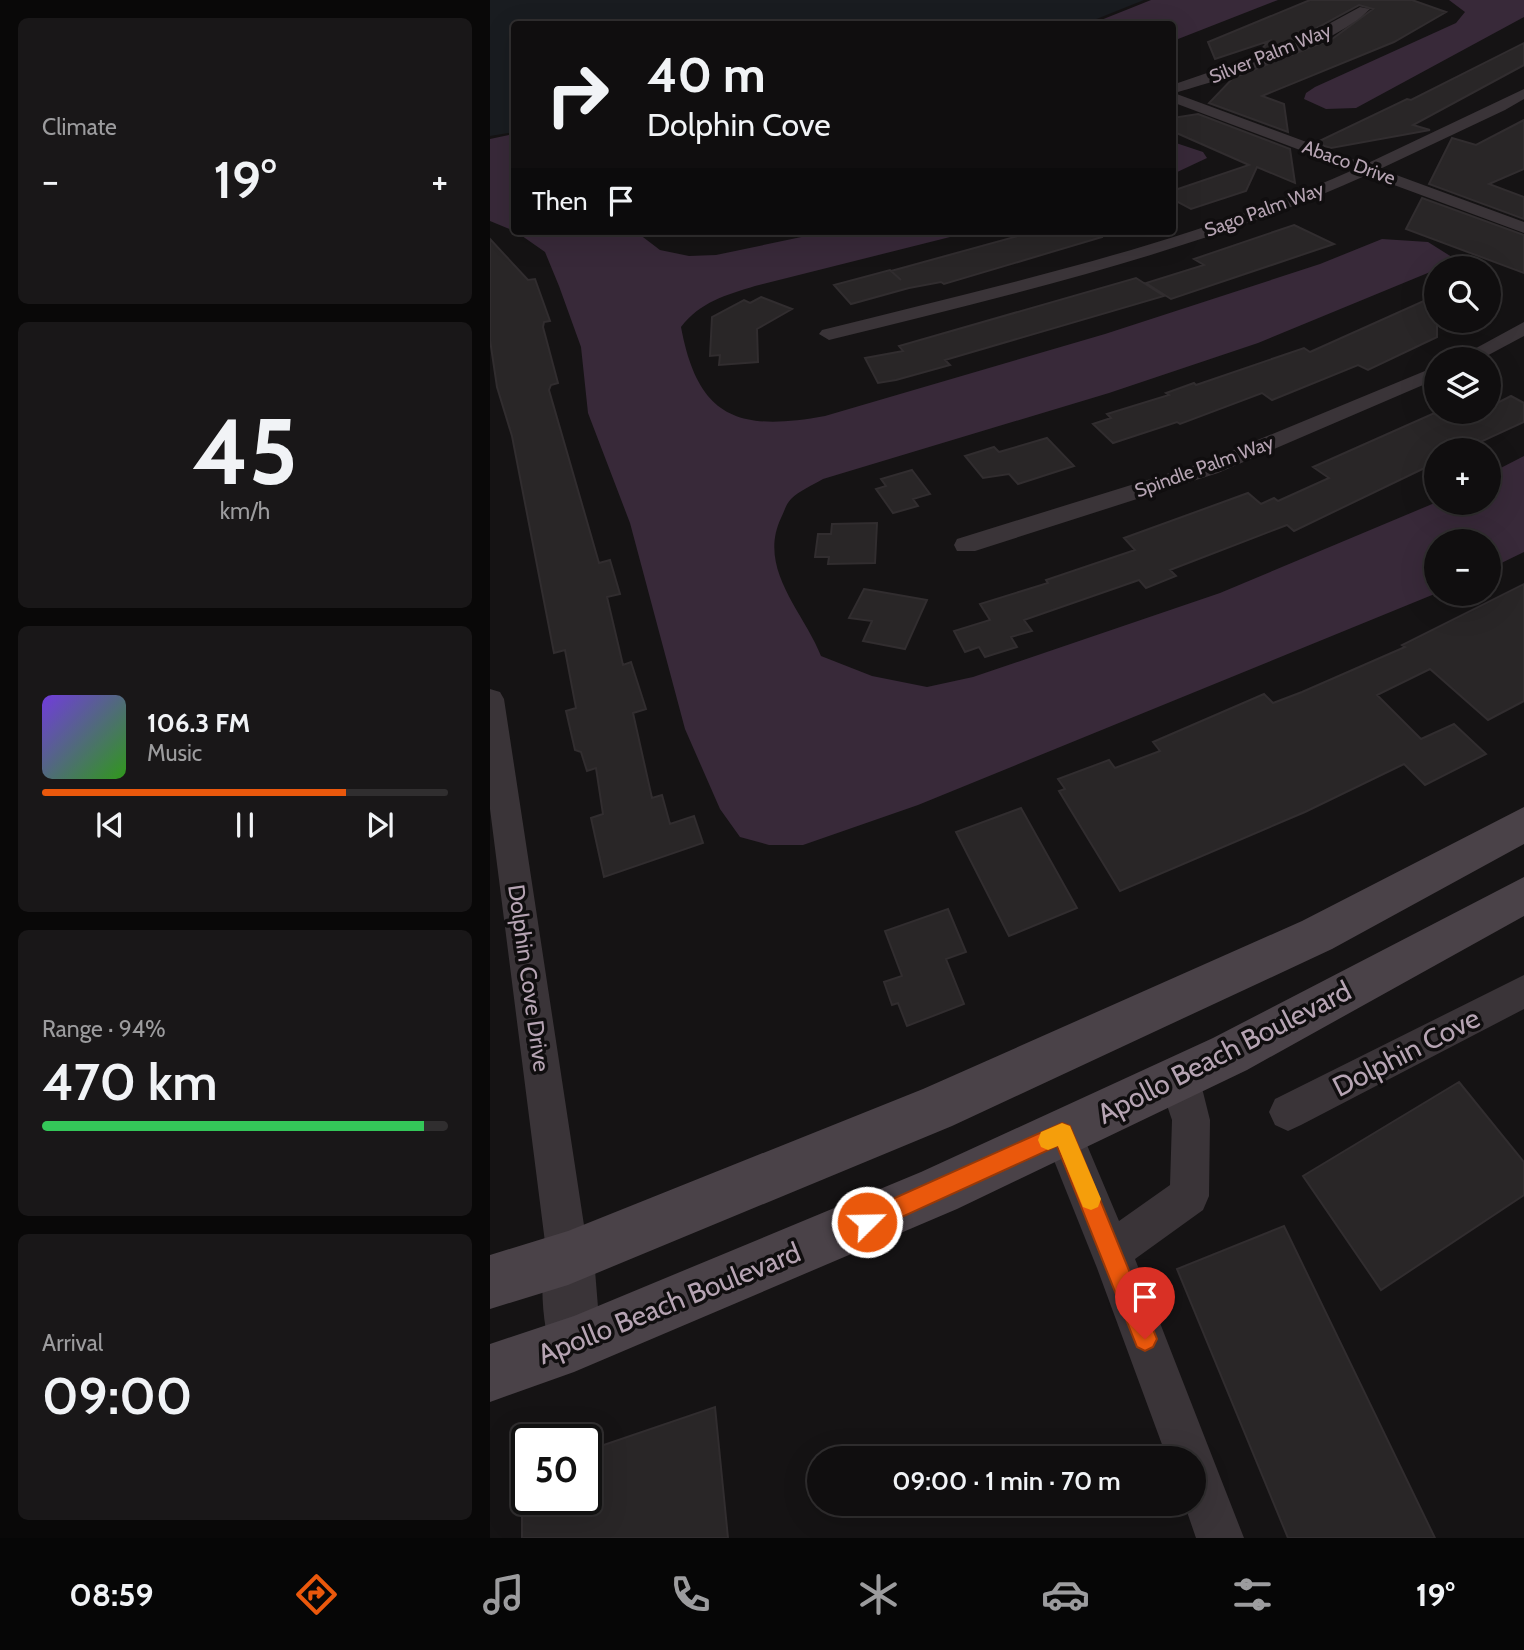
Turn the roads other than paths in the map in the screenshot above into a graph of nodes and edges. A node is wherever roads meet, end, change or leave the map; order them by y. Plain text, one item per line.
1 (1364, 9) dead end
2 (1176, 89) edge
3 (1524, 93) edge
4 (1176, 98) edge
5 (1370, 170) junction
6 (1524, 228) edge
7 (1524, 328) edge
8 (829, 334) dead end
9 (1488, 347) edge
10 (1424, 377) edge
11 (966, 545) dead end
12 (490, 699) edge
13 (1524, 824) edge
14 (1524, 895) edge
15 (1524, 991) edge
16 (1177, 1079) junction
17 (1288, 1112) dead end
18 (1062, 1133) junction
19 (568, 1258) junction
20 (1115, 1260) junction
21 (490, 1282) edge
22 (574, 1344) junction
23 (490, 1373) edge
24 (1185, 1446) edge
25 (1206, 1500) edge
26 (1220, 1538) edge

1 - 2 street, Silver Palm Way
3 - 5 street, Sago Palm Way
4 - 5 street, Abaco Drive
5 - 6 street, Abaco Drive
5 - 8 street, Sago Palm Way
7 - 9 street
10 - 11 street, Spindle Palm Way
12 - 19 street, Dolphin Cove Drive
13 - 19 main road
14 - 16 main road, Apollo Beach Boulevard
15 - 17 street, Dolphin Cove
16 - 18 main road, Apollo Beach Boulevard
16 - 20 street
18 - 20 street
18 - 22 main road, Apollo Beach Boulevard
19 - 21 main road
19 - 22 street
20 - 24 street
22 - 23 main road, Apollo Beach Boulevard
25 - 26 street

